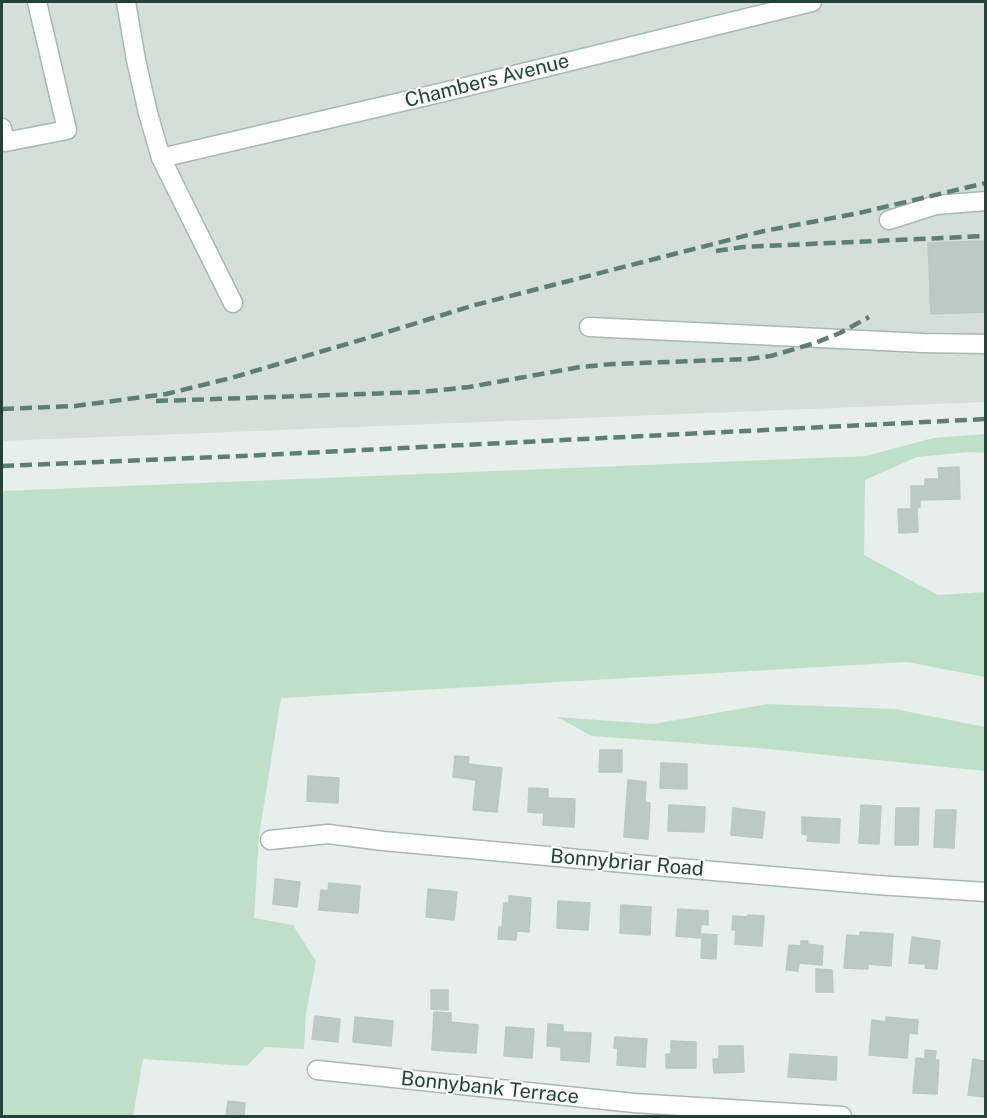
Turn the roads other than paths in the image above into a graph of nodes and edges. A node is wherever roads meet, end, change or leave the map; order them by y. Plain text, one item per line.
1 (36, 2) edge
2 (126, 2) edge
3 (813, 2) edge
4 (3, 138) edge
5 (161, 158) junction
6 (986, 201) edge
7 (889, 220) dead end
8 (233, 303) dead end
9 (589, 327) dead end
10 (986, 344) edge
11 (270, 840) dead end
12 (986, 892) edge
13 (317, 1070) dead end
14 (842, 1116) edge

1 - 4 street
2 - 5 street
3 - 5 street, Chambers Avenue
5 - 8 street
6 - 7 street
9 - 10 street
11 - 12 street, Bonnybriar Road
13 - 14 street, Bonnybank Terrace

